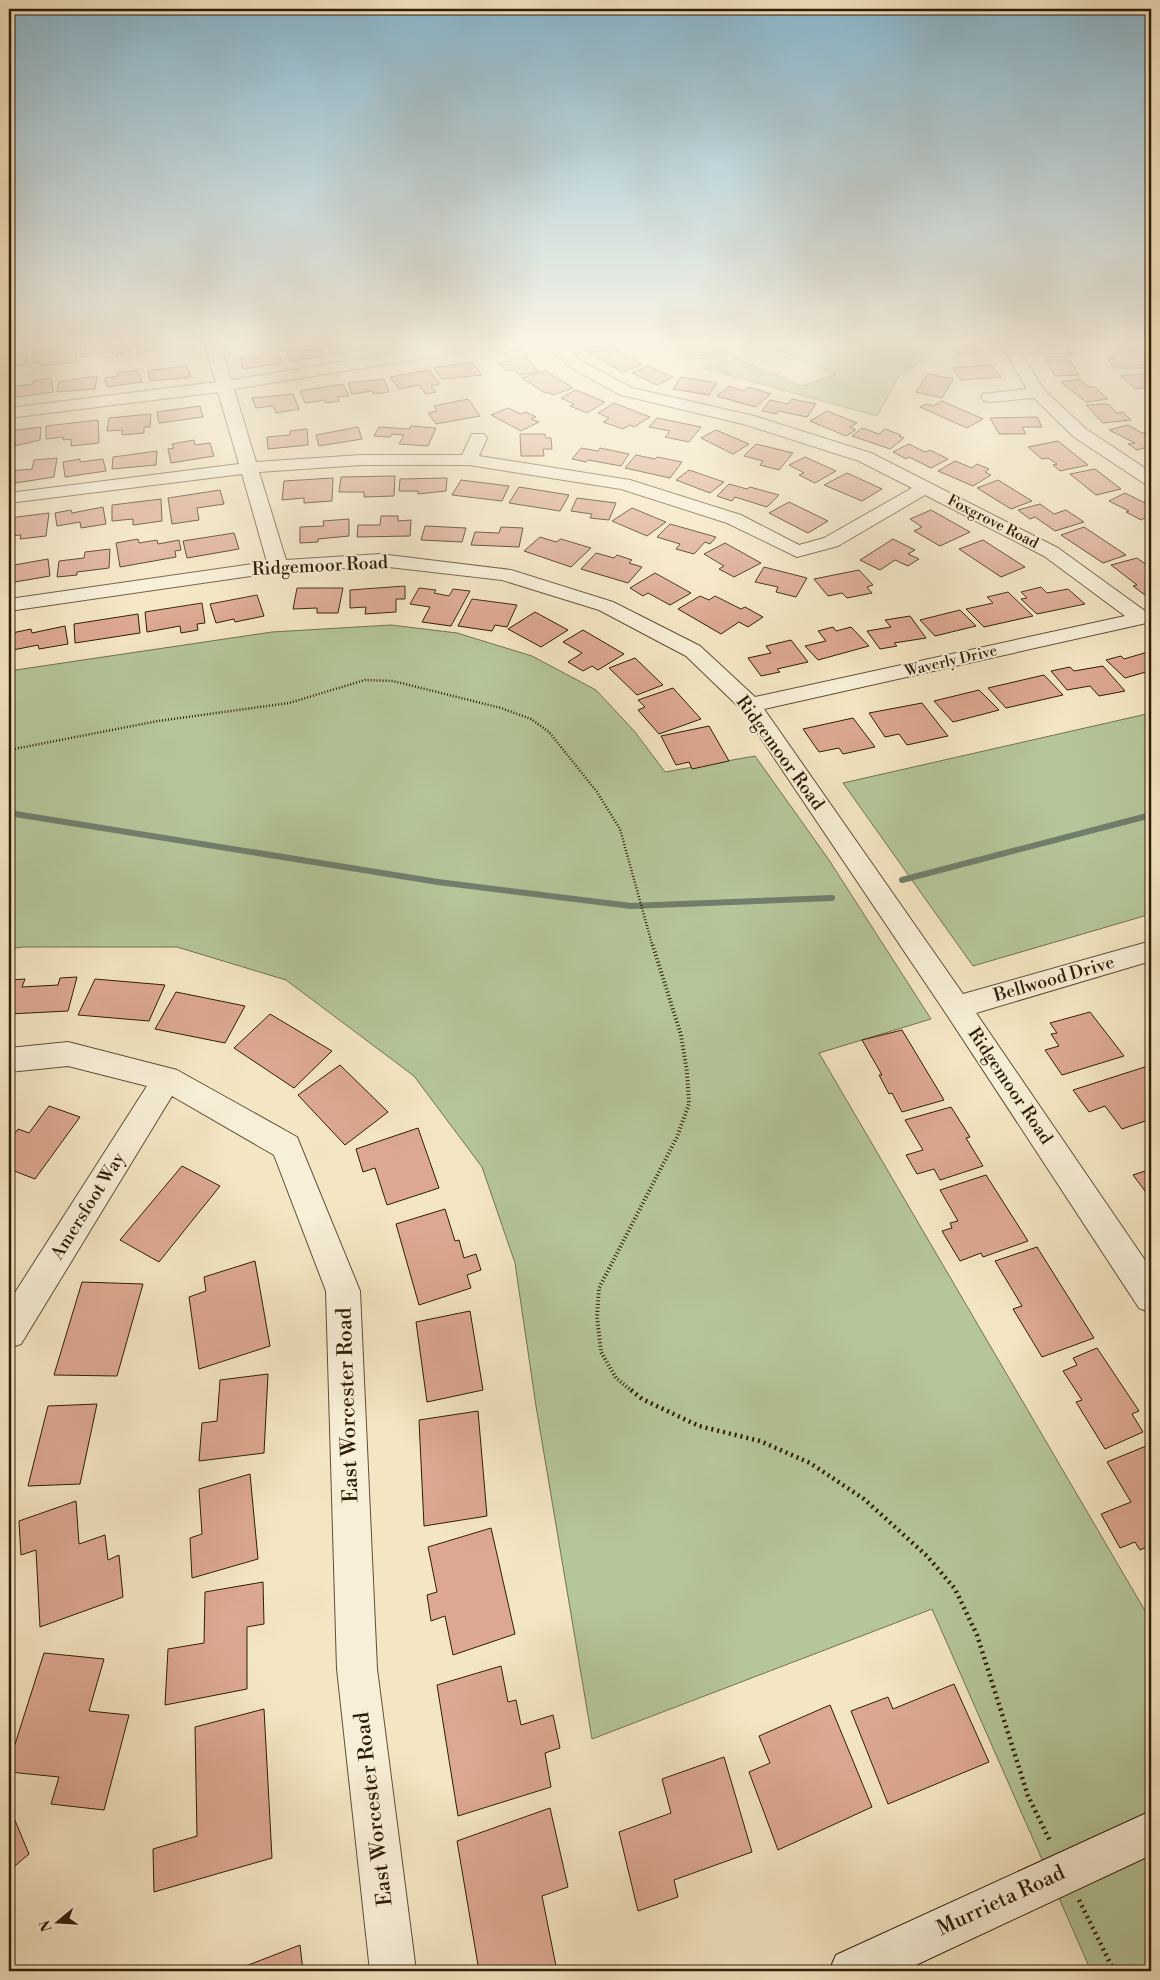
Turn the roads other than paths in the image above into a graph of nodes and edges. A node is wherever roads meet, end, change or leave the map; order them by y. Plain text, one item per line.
1 (240, 438) edge
2 (478, 438) dead end
3 (808, 438) edge
4 (1088, 438) edge
5 (469, 460) junction
6 (248, 468) junction
7 (1151, 480) edge
8 (926, 487) junction
9 (9, 498) edge
10 (278, 566) junction
11 (9, 605) edge
12 (1146, 617) edge
13 (750, 706) junction
14 (1151, 951) edge
15 (958, 1007) junction
16 (9, 1060) edge
17 (167, 1079) junction
18 (1151, 1297) edge
19 (9, 1332) edge
20 (1151, 1832) edge
21 (393, 1971) edge
22 (852, 1971) edge

1 - 6 street
2 - 5 street
3 - 8 street, Foxgrove Road
4 - 7 street
5 - 6 street
5 - 8 street
6 - 9 street
6 - 10 street
8 - 12 street, Foxgrove Road
10 - 11 street, Ridgemoor Road
10 - 13 street, Ridgemoor Road
12 - 13 street, Waverly Drive
13 - 15 street, Ridgemoor Road
14 - 15 street, Bellwood Drive
15 - 18 street, Ridgemoor Road
16 - 17 street, East Worcester Road
17 - 19 street, Amersfoot Way
17 - 21 street, East Worcester Road
20 - 22 street, Murrieta Road

